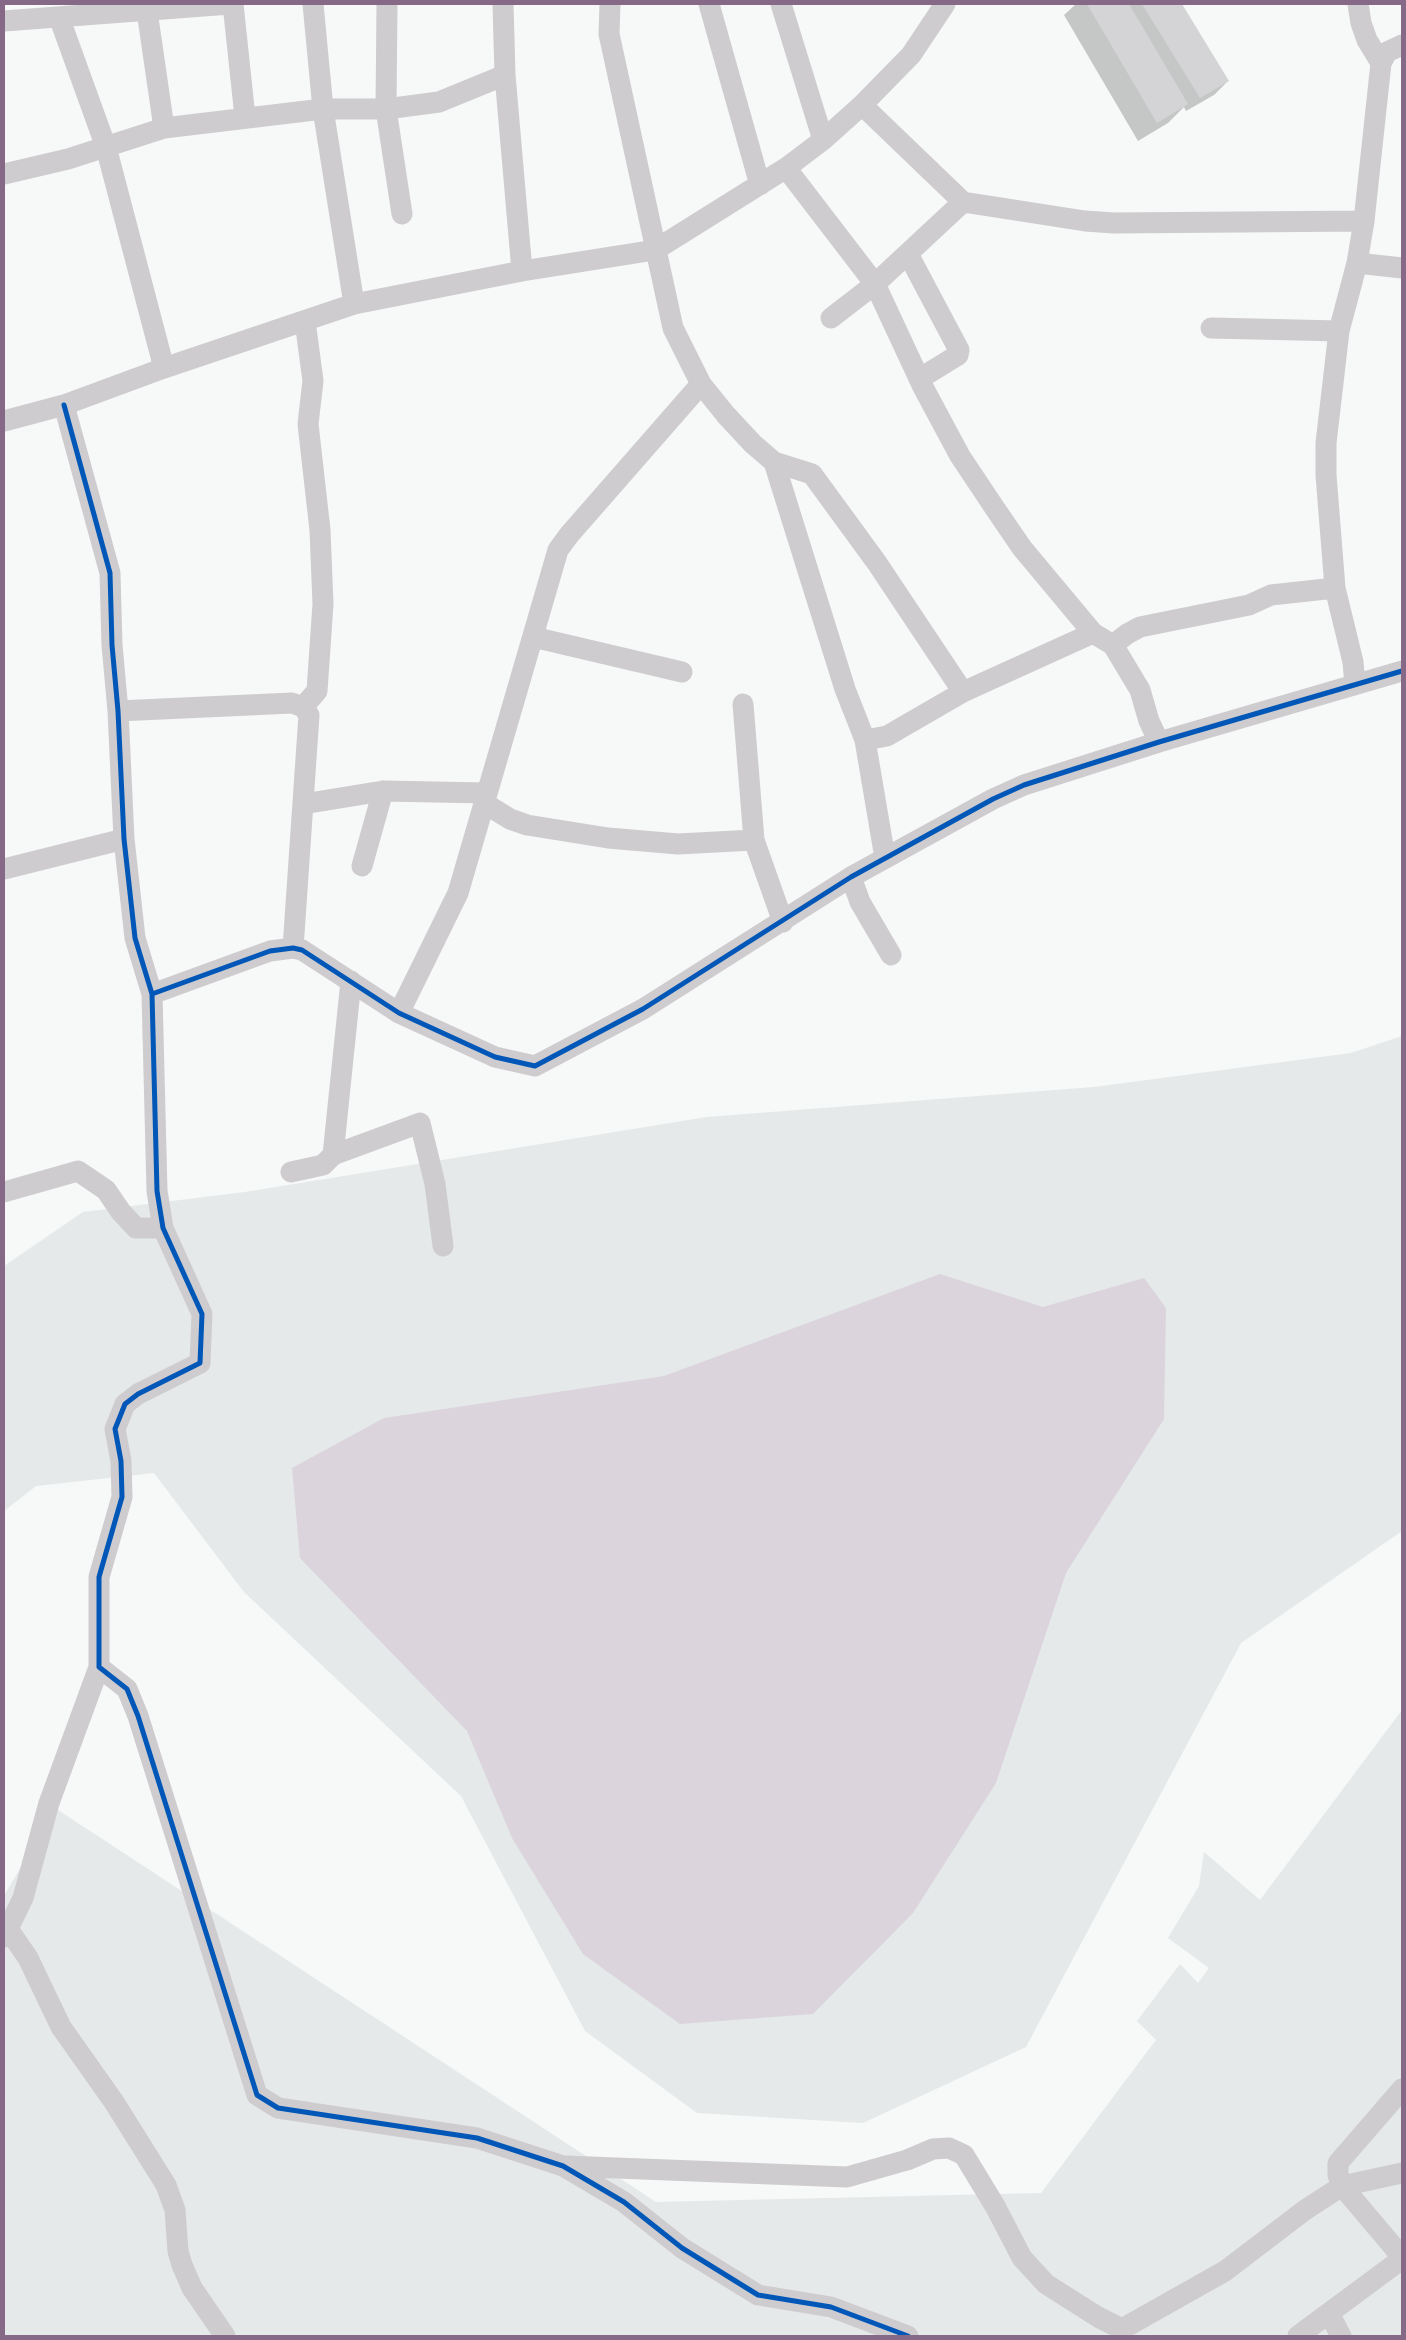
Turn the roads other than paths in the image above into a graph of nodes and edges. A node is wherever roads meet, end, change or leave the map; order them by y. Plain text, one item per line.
1 (232, 4) edge
2 (313, 4) edge
3 (387, 4) edge
4 (503, 4) edge
5 (610, 4) edge
6 (709, 4) edge
7 (781, 4) edge
8 (945, 4) edge
9 (1358, 4) edge
10 (196, 5) edge
11 (80, 10) edge
12 (147, 11) junction
13 (59, 17) junction
14 (4, 21) edge
15 (1402, 45) edge
16 (1381, 63) junction
17 (505, 75) junction
18 (862, 105) junction
19 (323, 109) junction
20 (386, 109) junction
21 (245, 117) junction
22 (164, 128) junction
23 (823, 140) junction
24 (106, 147) junction
25 (786, 168) junction
26 (4, 174) edge
27 (760, 185) junction
28 (963, 202) junction
29 (402, 214) dead end
30 (1364, 221) junction
31 (655, 250) junction
32 (908, 254) junction
33 (1357, 263) junction
34 (1402, 268) edge
35 (522, 271) junction
36 (875, 284) junction
37 (354, 304) junction
38 (831, 318) dead end
39 (306, 321) junction
40 (1211, 328) dead end
41 (1339, 331) junction
42 (164, 368) junction
43 (919, 379) junction
44 (701, 384) junction
45 (64, 405) junction
46 (4, 421) edge
47 (774, 462) junction
48 (1335, 588) junction
49 (1093, 633) junction
50 (533, 637) junction
51 (1114, 645) junction
52 (1402, 671) edge
53 (682, 672) dead end
54 (1355, 686) junction
55 (963, 692) junction
56 (743, 704) dead end
57 (303, 707) junction
58 (118, 711) junction
59 (865, 740) junction
60 (1159, 742) junction
61 (383, 791) junction
62 (486, 798) junction
63 (302, 804) junction
64 (124, 839) junction
65 (754, 840) junction
66 (885, 858) junction
67 (362, 866) dead end
68 (4, 869) edge
69 (851, 877) junction
70 (782, 922) junction
71 (293, 948) junction
72 (891, 955) dead end
73 (351, 981) junction
74 (152, 994) junction
75 (399, 1013) junction
76 (333, 1155) junction
77 (291, 1172) dead end
78 (4, 1192) edge
79 (163, 1228) junction
80 (443, 1246) dead end
81 (99, 1667) junction
82 (6, 1933) edge
83 (1402, 2089) edge
84 (563, 2166) junction
85 (1402, 2173) edge
86 (1342, 2186) junction
87 (1402, 2258) edge
88 (1329, 2313) junction
89 (217, 2333) edge
90 (1117, 2333) edge
91 (908, 2336) edge
92 (1298, 2336) edge
93 (1342, 2336) edge

1 - 10 street
1 - 21 street
2 - 19 street
3 - 20 street
4 - 17 street
5 - 31 street
6 - 27 street
7 - 23 street
8 - 18 street
9 - 16 street
10 - 12 street
11 - 12 street
11 - 13 street
12 - 22 street
13 - 14 street
13 - 24 street
15 - 16 street
16 - 30 street
17 - 20 street
17 - 35 street
18 - 23 street
18 - 28 street
19 - 20 street
19 - 21 street
19 - 37 street
20 - 29 street
21 - 22 street
22 - 24 street
23 - 25 street
24 - 26 street
24 - 42 street
25 - 27 street
25 - 36 street
27 - 31 street
28 - 30 street
28 - 32 street
30 - 33 street
31 - 35 street
31 - 44 street
32 - 36 street
32 - 43 street
33 - 34 street
33 - 41 street
35 - 37 street
36 - 38 street
36 - 43 street
37 - 39 street
39 - 42 street
39 - 57 street
40 - 41 street
41 - 48 street
42 - 45 street
43 - 49 street
44 - 47 street
44 - 50 street
45 - 46 street
45 - 58 street
47 - 55 street
47 - 59 street
48 - 51 street
48 - 54 street
49 - 51 street
49 - 55 street
50 - 53 street
50 - 62 street
51 - 60 street
52 - 54 street
54 - 60 street
55 - 59 street
56 - 65 street
57 - 58 street
57 - 63 street
58 - 64 street
59 - 66 street
60 - 66 street
61 - 62 street
61 - 63 street
61 - 67 street
62 - 65 street
62 - 75 street
63 - 71 street
64 - 68 street
64 - 74 street
65 - 70 street
66 - 69 street
69 - 70 street
69 - 72 street
70 - 75 street
71 - 73 street
71 - 74 street
73 - 75 street
73 - 76 street
74 - 79 street
76 - 77 street
76 - 80 street
78 - 79 street
79 - 81 street
81 - 82 street
81 - 84 street
82 - 89 street
83 - 86 street
84 - 90 street
84 - 91 street
85 - 86 street
86 - 87 street
86 - 90 street
87 - 88 street
88 - 92 street
88 - 93 street

